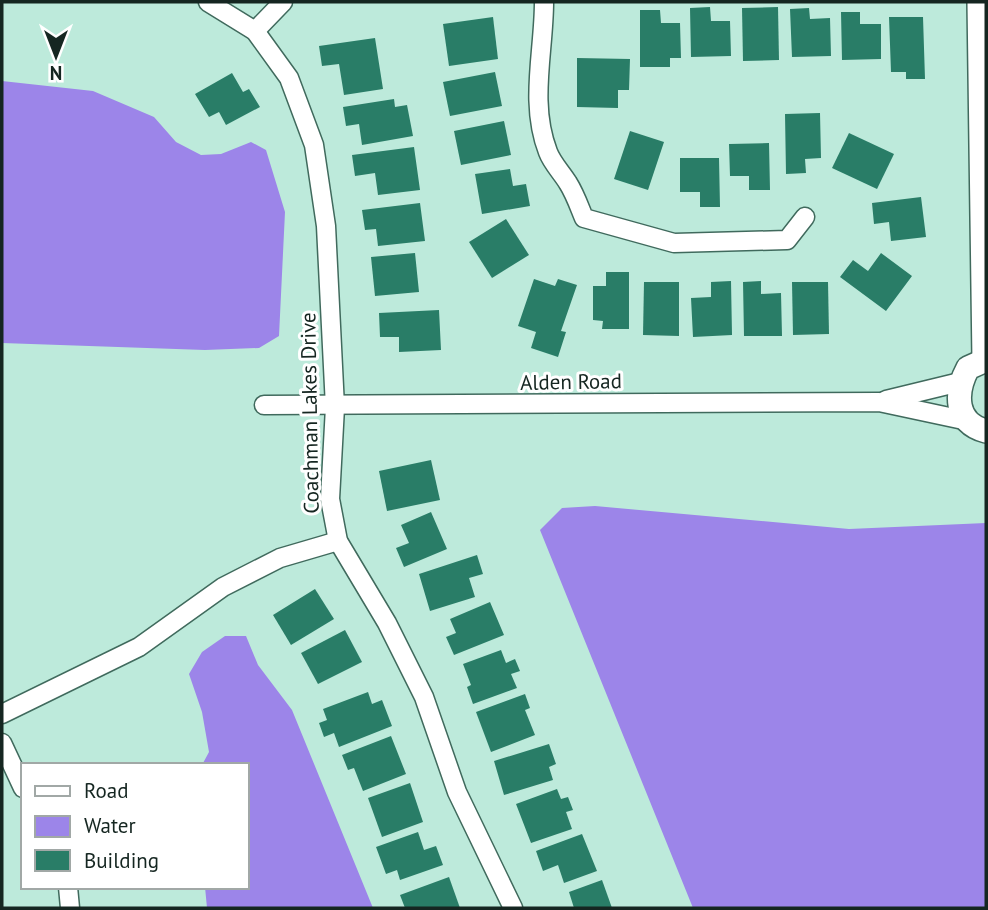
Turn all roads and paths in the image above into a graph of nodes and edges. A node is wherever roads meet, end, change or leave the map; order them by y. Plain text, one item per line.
1 (208, 2) edge
2 (283, 2) edge
3 (544, 2) edge
4 (979, 2) edge
5 (255, 31) junction
6 (805, 216) dead end
7 (985, 360) edge
8 (960, 382) junction
9 (879, 402) junction
10 (264, 405) dead end
11 (335, 407) junction
12 (977, 426) edge
13 (338, 541) junction
14 (2, 714) edge
15 (2, 743) edge
16 (21, 784) edge
17 (68, 889) edge
18 (70, 908) edge
19 (513, 908) edge

1 - 5 street, Coachman Lakes Drive
2 - 5 street
3 - 6 street
4 - 7 street
5 - 11 street, Coachman Lakes Drive
7 - 8 street
8 - 9 street, Alden Road
8 - 12 street
9 - 11 street, Alden Road
9 - 12 street, Alden Road
10 - 11 street, Alden Road
11 - 13 street, Coachman Lakes Drive
13 - 14 street
13 - 19 street, Coachman Lakes Drive
15 - 16 street
17 - 18 street

